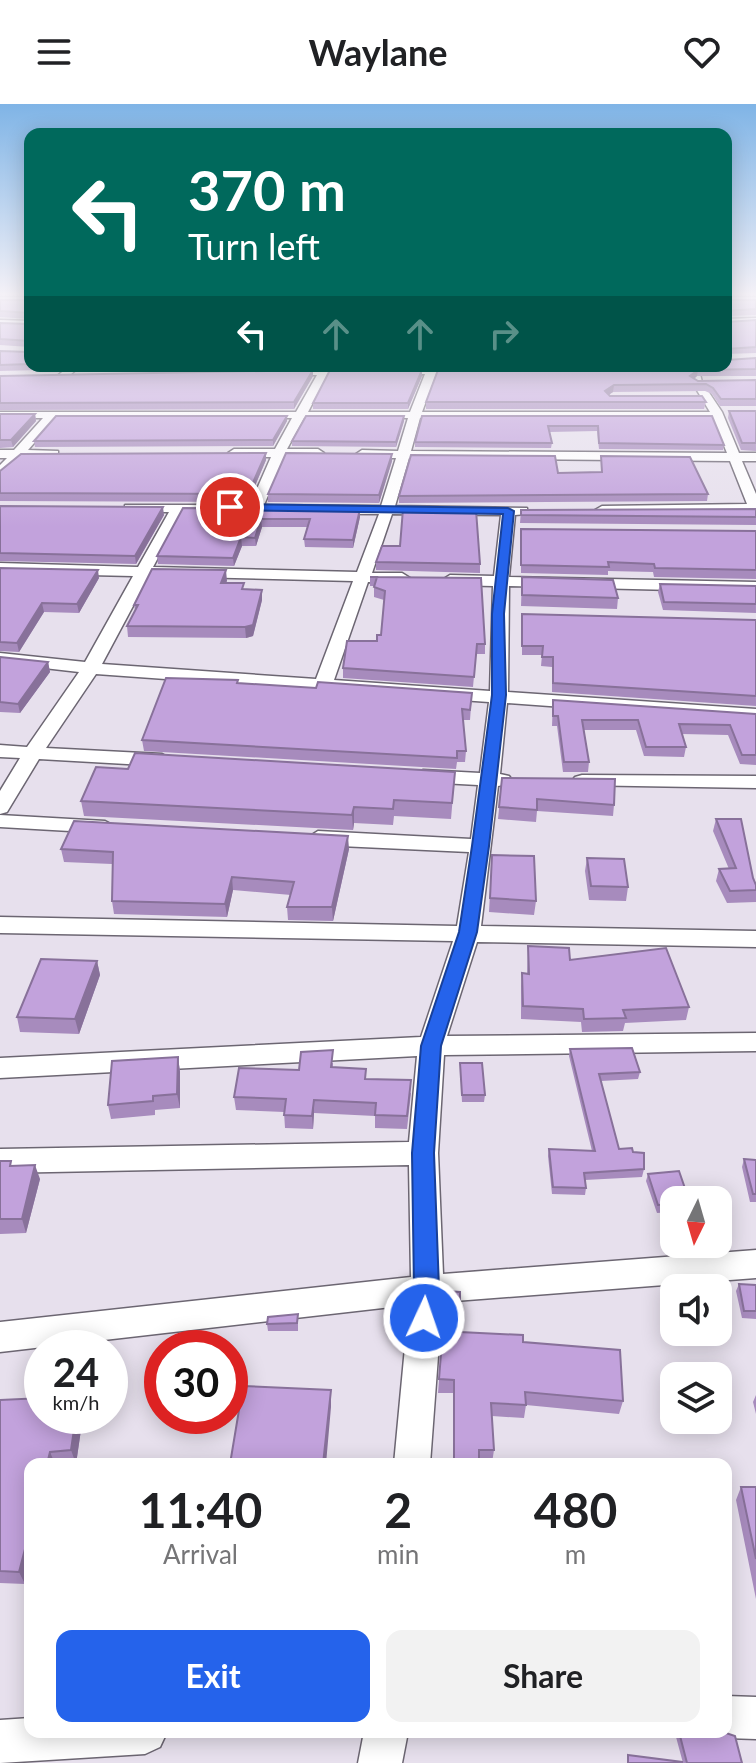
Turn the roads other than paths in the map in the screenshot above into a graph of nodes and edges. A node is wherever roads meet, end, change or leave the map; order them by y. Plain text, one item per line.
1 (75, 372) edge
2 (269, 372) edge
3 (324, 372) edge
4 (431, 372) edge
5 (695, 372) edge
6 (262, 373) edge
7 (39, 377) edge
8 (65, 377) junction
9 (712, 382) edge
10 (689, 397) edge
11 (705, 397) junction
12 (435, 401) edge
13 (418, 407) junction
14 (721, 413) junction
15 (302, 414) junction
16 (0, 415) edge
17 (26, 415) junction
18 (53, 415) junction
19 (217, 453) edge
20 (279, 453) junction
21 (326, 453) edge
22 (0, 454) edge
23 (16, 454) junction
24 (62, 454) edge
25 (341, 454) edge
26 (403, 455) junction
27 (733, 457) junction
28 (756, 457) edge
29 (0, 473) edge
30 (119, 507) edge
31 (256, 507) junction
32 (178, 508) junction
33 (756, 509) edge
34 (387, 510) junction
35 (585, 510) edge
36 (539, 511) edge
37 (513, 524) junction
38 (0, 568) edge
39 (140, 573) junction
40 (364, 577) junction
41 (502, 581) junction
42 (756, 587) edge
43 (0, 658) edge
44 (91, 668) junction
45 (324, 682) junction
46 (499, 695) junction
47 (756, 715) edge
48 (0, 751) edge
49 (33, 752) junction
50 (190, 762) edge
51 (410, 775) edge
52 (489, 780) junction
53 (520, 780) edge
54 (567, 781) edge
55 (756, 782) edge
56 (0, 808) edge
57 (0, 821) edge
58 (124, 828) edge
59 (295, 837) edge
60 (481, 846) junction
61 (0, 925) edge
62 (468, 932) junction
63 (756, 939) edge
64 (756, 1042) edge
65 (431, 1046) junction
66 (0, 1068) edge
67 (423, 1153) junction
68 (0, 1161) edge
69 (756, 1264) edge
70 (427, 1289) junction
71 (0, 1337) edge
72 (413, 1458) edge
73 (732, 1717) edge
74 (756, 1718) edge
75 (58, 1738) edge
76 (385, 1738) edge
77 (0, 1742) edge
78 (380, 1763) edge

1 - 8 street
2 - 6 street
3 - 15 street
4 - 13 street
5 - 9 street
5 - 11 street
7 - 8 street
8 - 17 street
10 - 11 street
11 - 14 street
12 - 13 street
13 - 14 street
13 - 15 street
13 - 26 street
14 - 27 street
15 - 18 street
15 - 20 street
16 - 17 street
17 - 18 street
18 - 23 street
19 - 20 street
20 - 21 street
20 - 31 street
22 - 23 street
23 - 24 street
23 - 29 street
25 - 26 street
26 - 27 street
26 - 34 street
27 - 28 street
27 - 33 street
30 - 32 street
31 - 32 street
31 - 34 street
32 - 39 street
33 - 35 street
34 - 37 street
34 - 40 street
36 - 37 street
37 - 41 street
38 - 39 street
39 - 40 street
39 - 44 street
40 - 41 street
40 - 45 street
41 - 42 street
41 - 46 street
43 - 44 street
44 - 45 street
44 - 49 street
45 - 46 street
46 - 47 street
46 - 52 street
48 - 49 street
49 - 50 street
49 - 56 street
51 - 52 street
52 - 53 street
52 - 60 street
54 - 55 street
57 - 58 street
59 - 60 street
60 - 62 street
61 - 62 street
62 - 63 street
62 - 65 street
64 - 65 street
65 - 66 street
65 - 67 street
67 - 68 street
67 - 70 street
69 - 70 street
70 - 71 street
70 - 72 street
73 - 74 street
75 - 77 street
76 - 78 street

